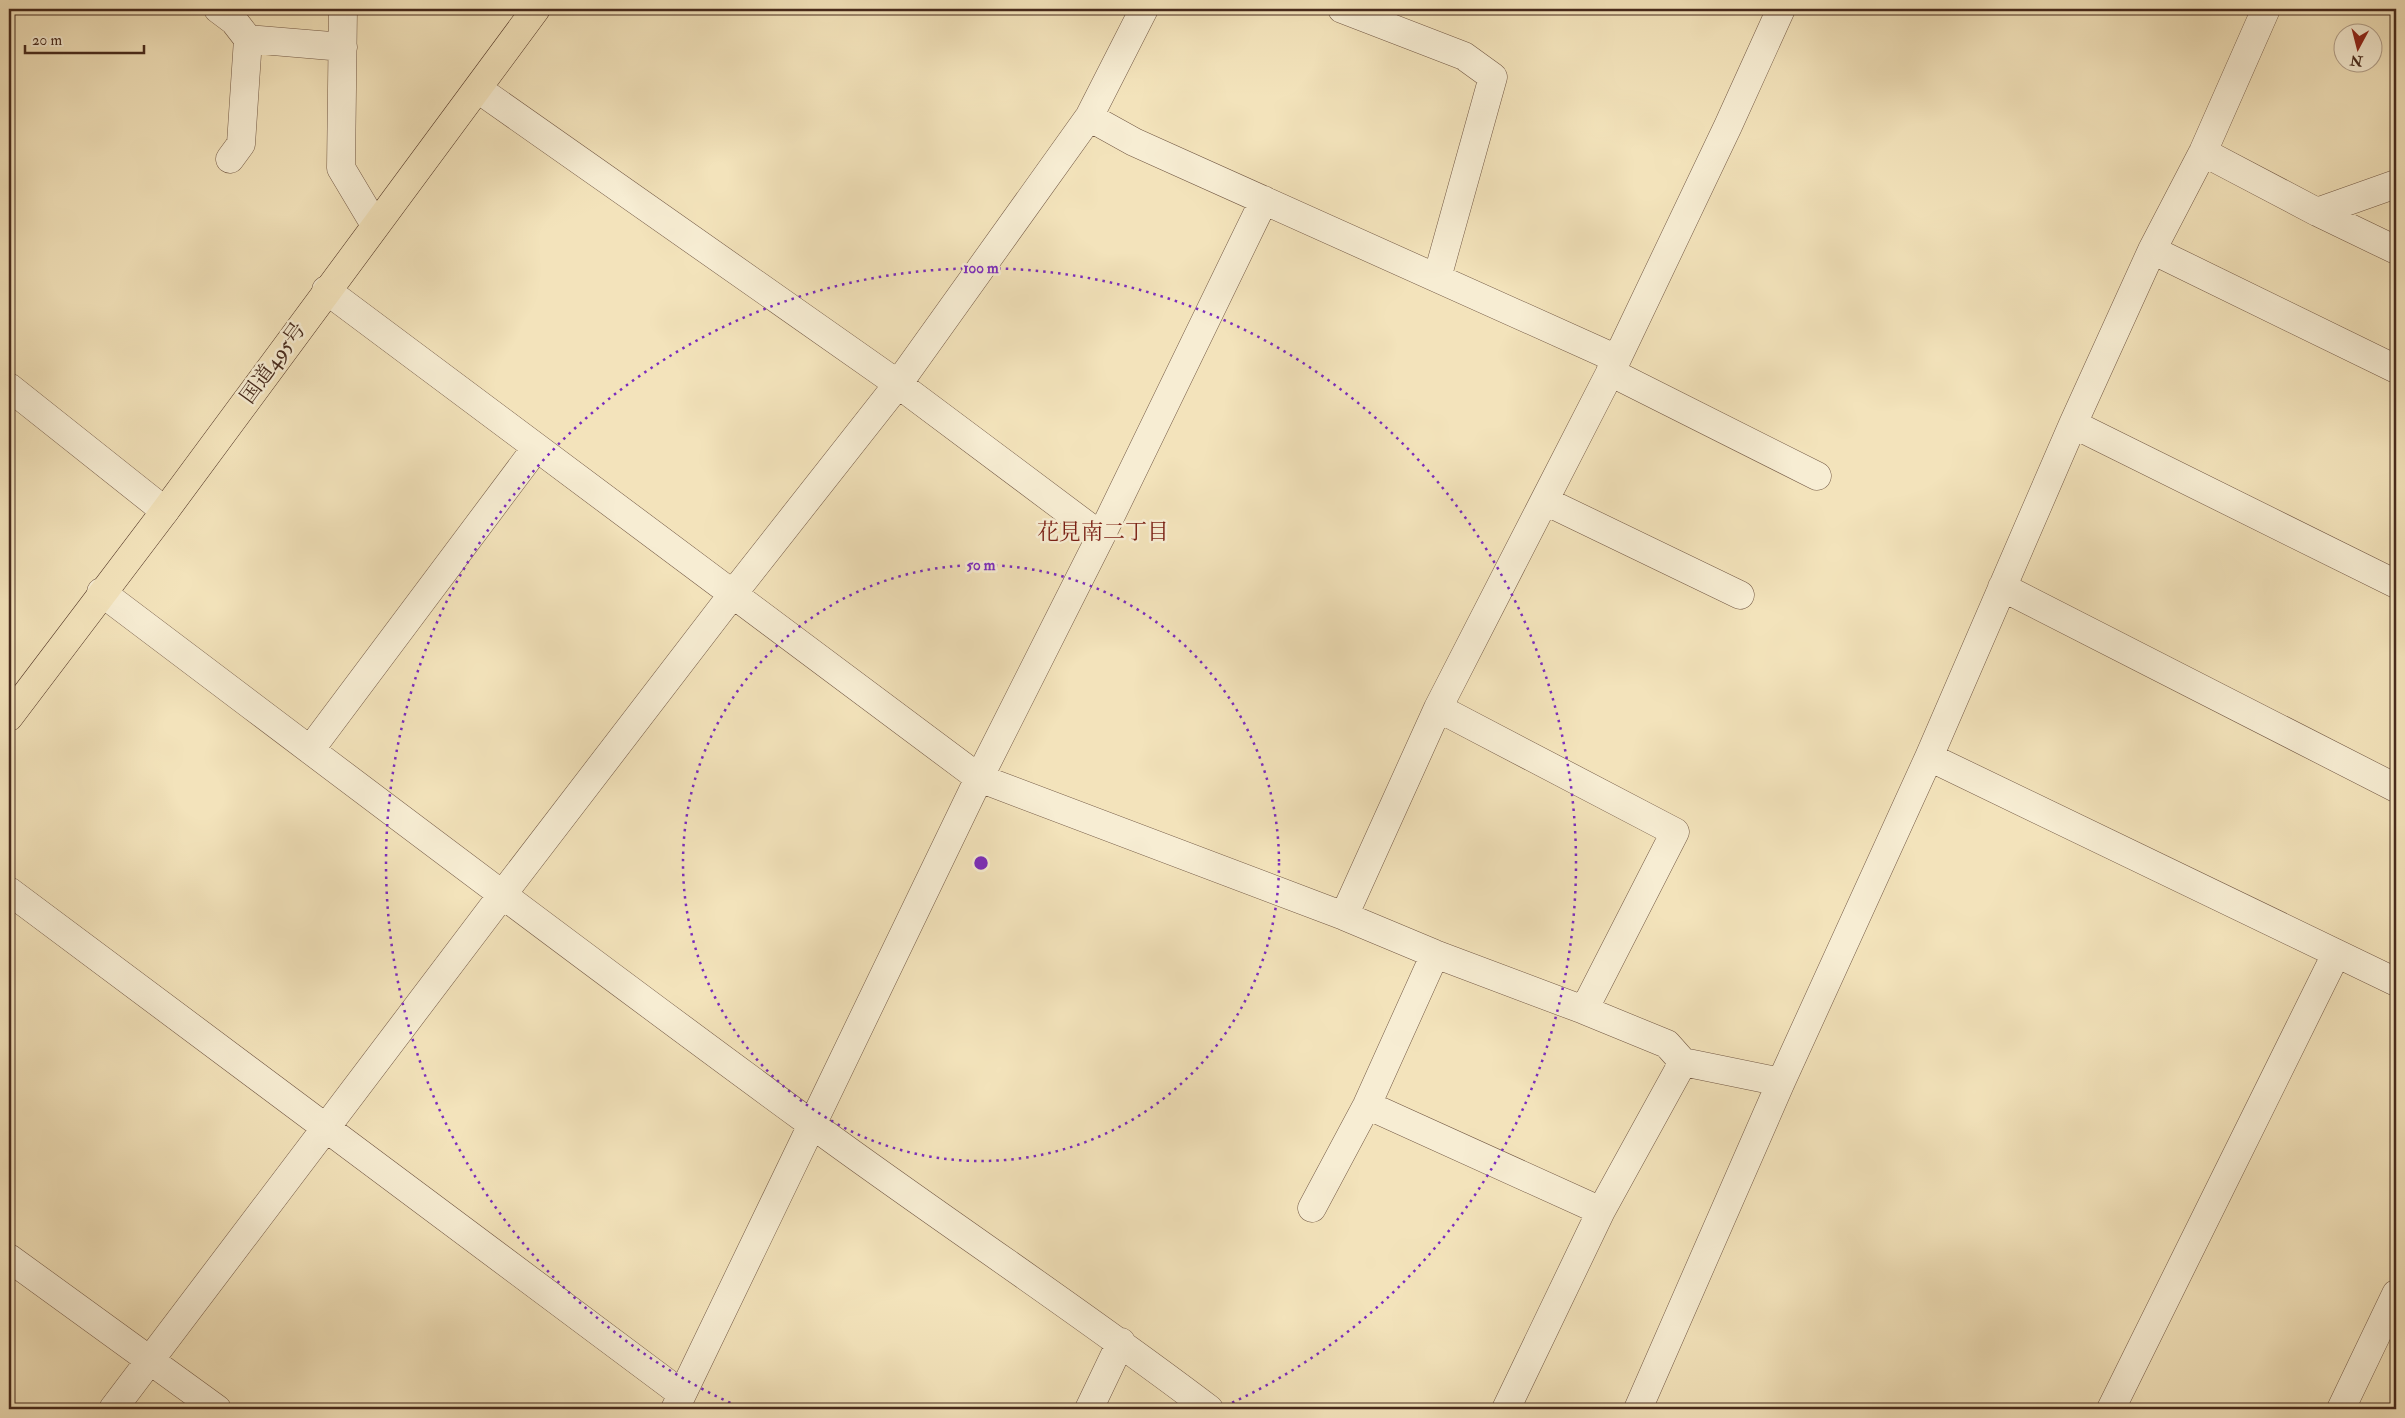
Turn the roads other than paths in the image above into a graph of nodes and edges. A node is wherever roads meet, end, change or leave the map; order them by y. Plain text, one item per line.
1 (218, 9) edge
2 (343, 9) edge
3 (536, 9) edge
4 (1144, 9) edge
5 (1342, 9) edge
6 (1781, 9) edge
7 (2266, 9) edge
8 (248, 39) junction
9 (343, 47) junction
10 (478, 89) junction
11 (1089, 117) junction
12 (2203, 152) junction
13 (230, 160) dead end
14 (2396, 184) edge
15 (1264, 200) junction
16 (2318, 212) junction
17 (375, 225) junction
18 (2152, 250) junction
19 (2396, 250) edge
20 (1437, 278) junction
21 (326, 290) junction
22 (1614, 366) junction
23 (2396, 369) edge
24 (898, 384) junction
25 (9, 387) edge
26 (2073, 424) junction
27 (536, 448) junction
28 (1817, 476) dead end
29 (1545, 501) junction
30 (165, 511) junction
31 (1101, 536) junction
32 (2396, 584) edge
33 (2002, 587) junction
34 (101, 592) junction
35 (732, 595) junction
36 (1740, 595) dead end
37 (1438, 708) junction
38 (9, 717) edge
39 (310, 750) junction
40 (1929, 757) junction
41 (979, 778) junction
42 (2396, 788) edge
43 (9, 891) edge
44 (502, 895) junction
45 (1344, 916) junction
46 (1435, 954) junction
47 (2336, 954) junction
48 (2396, 982) edge
49 (1584, 1010) junction
50 (1683, 1062) junction
51 (1781, 1082) junction
52 (1366, 1105) junction
53 (813, 1125) junction
54 (326, 1126) junction
55 (1312, 1208) dead end
56 (1601, 1211) junction
57 (9, 1258) edge
58 (2396, 1294) edge
59 (1121, 1342) junction
60 (150, 1359) junction
61 (678, 1402) edge
62 (113, 1409) edge
63 (217, 1409) edge
64 (1089, 1409) edge
65 (1209, 1409) edge
66 (1506, 1409) edge
67 (1638, 1409) edge
68 (2111, 1409) edge
69 (2340, 1409) edge

1 - 8 street
2 - 9 street
3 - 10 highway, 国道495号
4 - 11 street
5 - 20 street
6 - 22 street
7 - 12 street
8 - 9 street
8 - 13 street
9 - 17 street
10 - 17 highway, 国道495号
10 - 24 street
11 - 15 street
11 - 24 street
12 - 16 street
12 - 18 street
14 - 16 street
15 - 20 street
15 - 31 street
16 - 19 street
17 - 21 highway, 国道495号
18 - 23 street
18 - 26 street
20 - 22 street
21 - 27 street
21 - 30 highway, 国道495号
22 - 28 street
22 - 29 street
24 - 31 street
24 - 35 street
25 - 30 street
26 - 32 street
26 - 33 street
27 - 35 street
27 - 39 street
29 - 36 street
29 - 37 street
30 - 34 highway, 国道495号
31 - 41 street
33 - 40 street
33 - 42 street
34 - 38 highway, 国道495号
34 - 39 street
35 - 41 street
35 - 44 street
37 - 45 street
37 - 49 street
39 - 44 street
40 - 47 street
40 - 51 street
41 - 45 street
41 - 53 street
43 - 54 street
44 - 53 street
44 - 54 street
45 - 46 street
46 - 49 street
46 - 52 street
47 - 48 street
47 - 68 street
49 - 50 street
50 - 51 street
50 - 56 street
51 - 67 street
52 - 55 street
52 - 56 street
53 - 59 street
53 - 61 street
54 - 60 street
54 - 61 street
56 - 66 street
57 - 60 street
58 - 69 street
59 - 64 street
59 - 65 street
60 - 62 street
60 - 63 street

